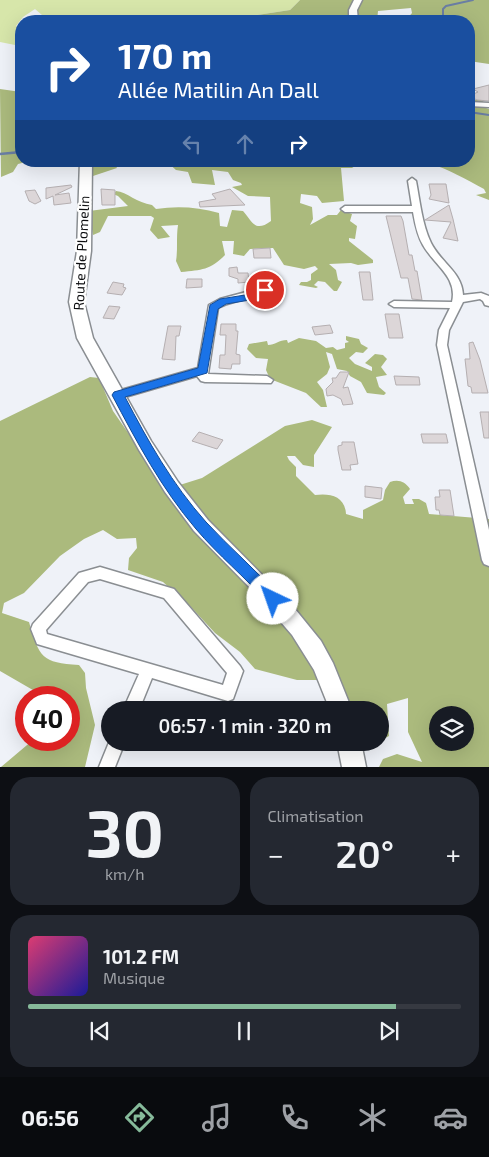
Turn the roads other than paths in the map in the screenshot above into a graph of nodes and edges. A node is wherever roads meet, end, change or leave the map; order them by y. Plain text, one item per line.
1 (358, 0) edge
2 (353, 15) edge
3 (475, 104) edge
4 (489, 105) edge
5 (86, 167) edge
6 (412, 182) dead end
7 (345, 209) dead end
8 (419, 209) junction
9 (265, 290) dead end
10 (458, 302) junction
11 (489, 303) edge
12 (394, 304) dead end
13 (203, 370) junction
14 (267, 380) dead end
15 (118, 395) junction
16 (485, 522) edge
17 (489, 560) edge
18 (148, 670) junction
19 (135, 701) edge
20 (337, 701) edge
21 (113, 751) edge
22 (351, 751) edge
23 (107, 767) edge
24 (354, 767) edge

1 - 2 street
3 - 4 street
5 - 15 street, Route de Plomelin
6 - 8 street
7 - 8 street
8 - 10 street
9 - 13 street
10 - 11 street
10 - 12 street
10 - 16 street
13 - 14 street
13 - 15 street
15 - 20 street, Route de Plomelin
16 - 17 street
18 - 18 street
18 - 19 street
21 - 23 street
22 - 24 street

